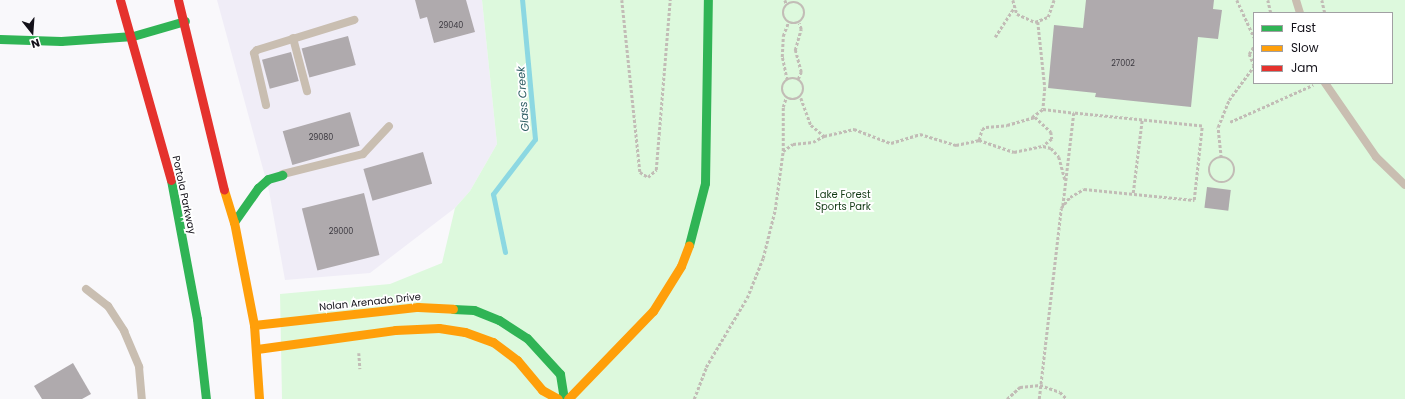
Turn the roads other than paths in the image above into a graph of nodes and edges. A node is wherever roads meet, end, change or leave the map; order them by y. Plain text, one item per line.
1 (120, 0) edge
2 (178, 0) edge
3 (708, 0) edge
4 (1296, 0) edge
5 (1300, 12) edge
6 (354, 20) dead end
7 (185, 21) junction
8 (133, 36) junction
9 (292, 38) junction
10 (0, 39) edge
11 (1326, 84) edge
12 (307, 91) dead end
13 (266, 105) dead end
14 (389, 126) dead end
15 (282, 174) joint
16 (1405, 184) edge
17 (234, 222) junction
18 (86, 289) dead end
19 (254, 325) junction
20 (257, 349) junction
21 (142, 399) edge
22 (206, 399) edge
23 (259, 399) edge
24 (558, 399) edge
25 (564, 399) edge
26 (568, 399) edge

1 - 8 street, Portola Parkway
2 - 7 street
3 - 26 street
4 - 5 lane
6 - 9 lane
7 - 8 street
7 - 17 street
8 - 10 street
8 - 22 street, Portola Parkway
9 - 12 lane
9 - 13 lane
11 - 16 lane
14 - 15 lane
15 - 17 street
17 - 19 street
18 - 21 lane
19 - 20 street
19 - 25 street, Nolan Arenado Drive
20 - 23 street
20 - 24 street

